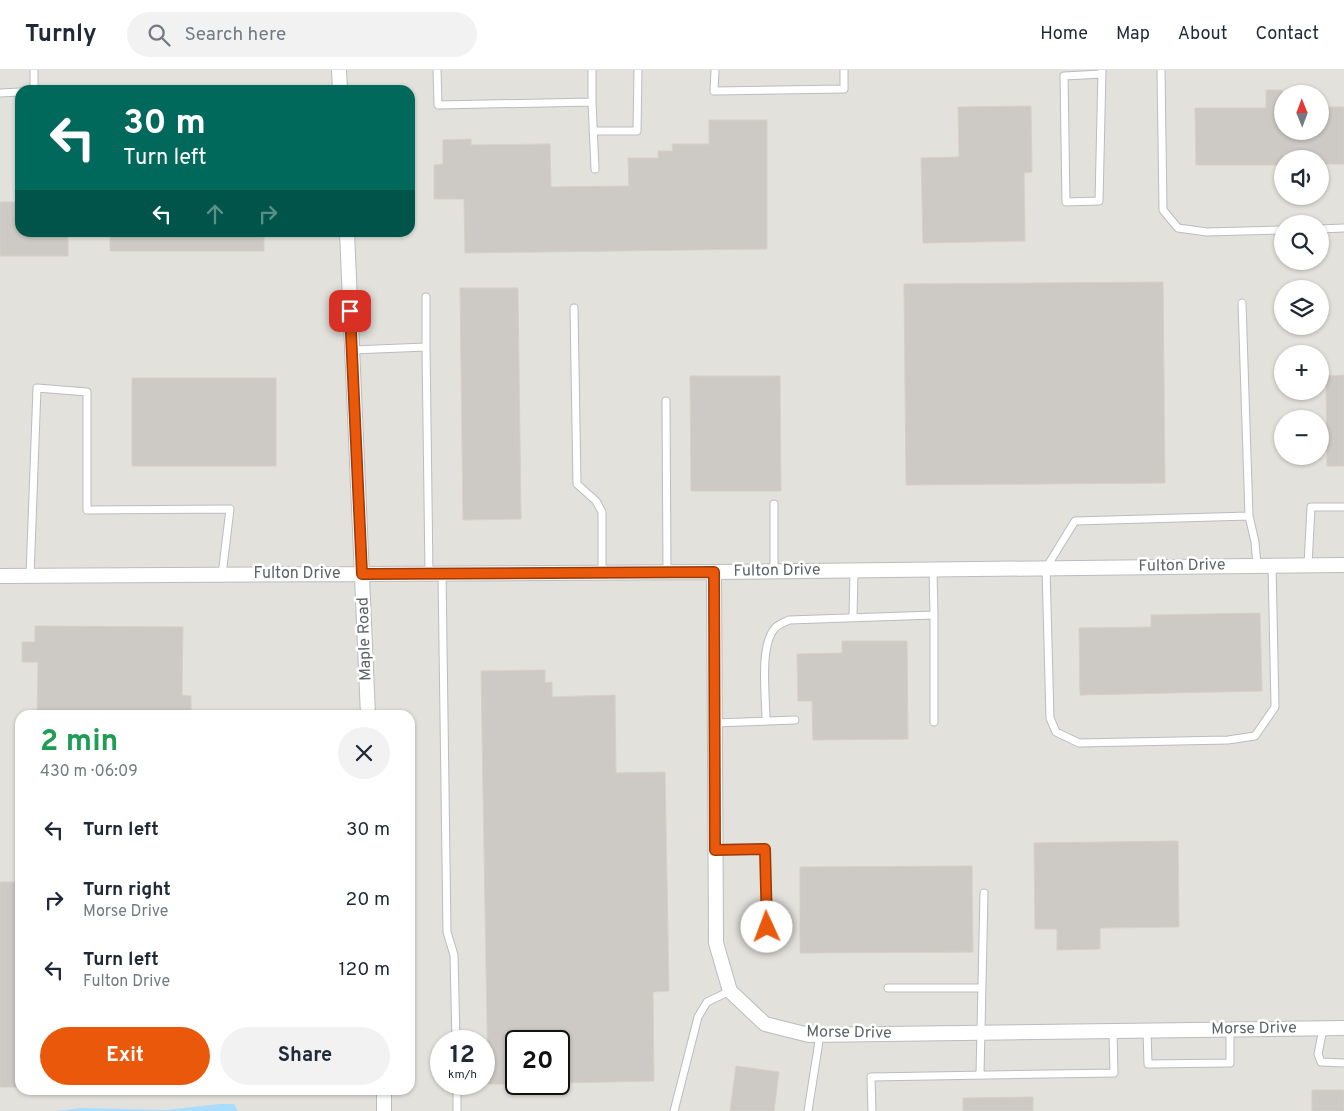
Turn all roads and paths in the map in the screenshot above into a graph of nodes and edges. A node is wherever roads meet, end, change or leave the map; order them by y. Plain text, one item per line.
1 (34, 70) edge
2 (340, 70) edge
3 (436, 70) edge
4 (592, 70) edge
5 (638, 70) edge
6 (715, 70) edge
7 (844, 70) edge
8 (1161, 70) edge
9 (1102, 72) edge
10 (34, 85) edge
11 (340, 85) edge
12 (0, 92) edge
13 (15, 92) edge
14 (592, 105) junction
15 (593, 131) junction
16 (595, 169) dead end
17 (1344, 228) edge
18 (1329, 229) edge
19 (1274, 230) edge
20 (347, 237) edge
21 (426, 297) dead end
22 (1242, 303) dead end
23 (574, 308) dead end
24 (426, 346) junction
25 (352, 350) junction
26 (666, 402) dead end
27 (774, 504) dead end
28 (1344, 507) edge
29 (1249, 516) junction
30 (1344, 564) edge
31 (1272, 565) junction
32 (1308, 565) junction
33 (1257, 566) junction
34 (1046, 568) junction
35 (933, 569) junction
36 (854, 570) junction
37 (774, 571) junction
38 (667, 572) junction
39 (714, 572) junction
40 (435, 573) junction
41 (602, 573) junction
42 (362, 574) junction
43 (222, 575) junction
44 (0, 576) edge
45 (30, 576) junction
46 (934, 615) junction
47 (853, 617) junction
48 (368, 710) edge
49 (766, 720) junction
50 (795, 720) dead end
51 (934, 722) dead end
52 (715, 723) junction
53 (715, 850) junction
54 (984, 893) dead end
55 (768, 946) dead end
56 (888, 988) dead end
57 (981, 988) junction
58 (730, 991) junction
59 (1323, 1028) junction
60 (1344, 1028) edge
61 (456, 1030) edge
62 (1147, 1030) junction
63 (1230, 1030) junction
64 (1113, 1031) junction
65 (980, 1033) junction
66 (820, 1035) junction
67 (1344, 1063) edge
68 (980, 1074) junction
69 (384, 1095) edge
70 (457, 1095) edge
71 (384, 1111) edge
72 (457, 1111) edge
73 (674, 1111) edge
74 (808, 1111) edge
75 (872, 1111) edge

1 - 10 lane
2 - 11 street
3 - 14 lane
4 - 14 lane
5 - 15 lane
6 - 7 lane
8 - 19 lane
9 - 9 lane
12 - 13 lane
14 - 15 lane
15 - 16 lane
17 - 18 lane
20 - 25 street, Maple Road
21 - 24 lane
22 - 29 lane
23 - 41 lane
24 - 25 lane
24 - 40 lane
25 - 42 street, Maple Road
26 - 38 lane
27 - 37 lane
28 - 32 lane
29 - 33 lane
29 - 34 lane
30 - 32 street, Fulton Drive
31 - 32 street, Fulton Drive
31 - 33 street, Fulton Drive
31 - 34 lane
33 - 34 street, Fulton Drive
34 - 35 street, Fulton Drive
35 - 36 street, Fulton Drive
35 - 46 lane
36 - 37 street, Fulton Drive
36 - 47 lane
37 - 39 street, Fulton Drive
38 - 39 street, Fulton Drive
38 - 41 street, Fulton Drive
39 - 52 street
40 - 41 street, Fulton Drive
40 - 42 street, Fulton Drive
40 - 61 lane
42 - 43 street, Fulton Drive
42 - 48 street, Maple Road
43 - 45 street, Fulton Drive
43 - 45 lane
44 - 45 street, Fulton Drive
46 - 47 lane
46 - 51 lane
47 - 49 lane
49 - 50 lane
49 - 52 lane
52 - 53 street
53 - 55 lane
53 - 58 street
54 - 57 lane
56 - 57 lane
57 - 65 lane
58 - 66 street, Morse Drive
58 - 73 lane
59 - 60 street, Morse Drive
59 - 63 street, Morse Drive
59 - 67 lane
62 - 63 street, Morse Drive
62 - 63 lane
62 - 64 street, Morse Drive
64 - 65 street, Morse Drive
64 - 68 lane
65 - 66 street, Morse Drive
65 - 68 lane
66 - 74 lane
68 - 75 lane
69 - 71 street
70 - 72 lane

